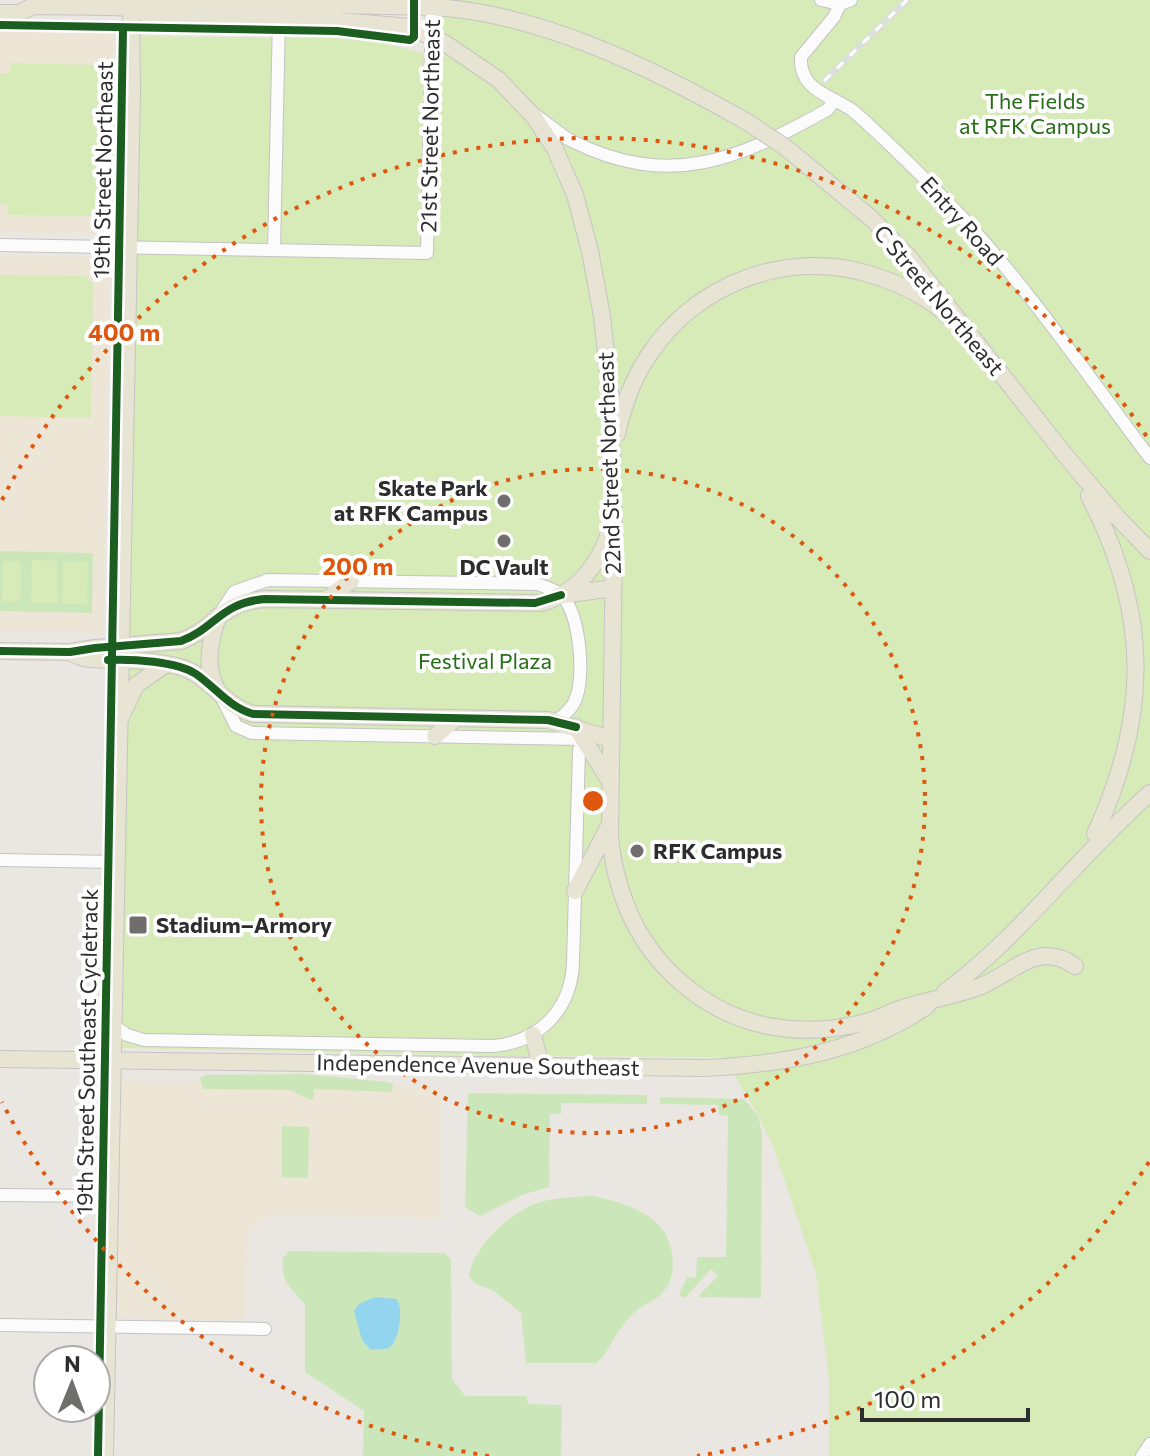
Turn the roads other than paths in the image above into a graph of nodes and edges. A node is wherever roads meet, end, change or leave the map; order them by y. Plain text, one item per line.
1 (821, 0) edge
2 (846, 2) edge
3 (31, 3) edge
4 (131, 4) edge
5 (432, 4) edge
6 (278, 7) edge
7 (0, 13) edge
8 (432, 37) junction
9 (835, 100) junction
10 (525, 106) junction
11 (0, 245) edge
12 (127, 248) junction
13 (274, 250) junction
14 (954, 318) junction
15 (644, 362) junction
16 (610, 391) junction
17 (613, 451) junction
18 (1065, 455) junction
19 (1150, 458) edge
20 (612, 524) junction
21 (1150, 551) edge
22 (351, 581) junction
23 (613, 588) junction
24 (561, 595) junction
25 (327, 599) junction
26 (219, 615) junction
27 (0, 651) edge
28 (120, 654) junction
29 (165, 665) junction
30 (221, 696) junction
31 (455, 719) junction
32 (555, 722) junction
33 (118, 723) junction
34 (579, 733) junction
35 (435, 736) junction
36 (610, 739) junction
37 (610, 782) junction
38 (1150, 793) edge
39 (610, 824) junction
40 (0, 860) edge
41 (115, 862) junction
42 (1077, 862) junction
43 (575, 891) junction
44 (1075, 966) dead end
45 (940, 997) junction
46 (113, 1025) junction
47 (878, 1026) junction
48 (533, 1035) junction
49 (284, 1043) junction
50 (428, 1046) junction
51 (0, 1059) edge
52 (112, 1061) junction
53 (283, 1062) junction
54 (428, 1063) junction
55 (541, 1066) junction
56 (0, 1195) edge
57 (110, 1196) junction
58 (0, 1325) edge
59 (107, 1327) junction
60 (265, 1329) dead end
61 (1150, 1444) edge
62 (105, 1456) edge
63 (1142, 1456) edge

1 - 2 street, Entry Road
2 - 9 street, Entry Road
3 - 4 main road, C Street Northeast
3 - 7 main road, C Street Northeast
4 - 6 main road, C Street Northeast
4 - 12 main road, 19th Street Northeast
5 - 6 main road, C Street Northeast
5 - 8 street, 21st Street Northeast
5 - 14 main road, C Street Northeast, bridge
6 - 8 main road, C Street Northeast
6 - 13 street
8 - 10 main road, 22nd Street Northeast
8 - 13 street, 21st Street Northeast
9 - 10 street
9 - 19 street, Entry Road
10 - 16 main road, 22nd Street Northeast
11 - 12 street
12 - 13 street
12 - 28 main road, 19th Street Northeast
14 - 15 main road
14 - 18 main road, C Street Northeast
15 - 16 main road
15 - 17 main road
16 - 17 main road, 22nd Street Northeast
17 - 20 main road, 22nd Street Northeast
18 - 21 main road, C Street Northeast
18 - 42 main road
20 - 23 main road, 22nd Street Northeast
20 - 24 main road
22 - 24 street
22 - 25 main road
22 - 26 street
23 - 24 main road
23 - 36 main road, 22nd Street Northeast
24 - 25 main road
24 - 32 street
25 - 26 main road
26 - 28 main road
26 - 30 main road
27 - 28 main road
28 - 29 main road
28 - 33 main road, 19th Street Northeast
29 - 30 main road
29 - 33 main road
30 - 31 main road
30 - 35 street
31 - 32 main road
31 - 35 main road
32 - 34 main road
33 - 41 main road, 19th Street Northeast
34 - 35 street
34 - 36 main road
34 - 37 main road
34 - 43 street
36 - 37 main road, 22nd Street Northeast
37 - 39 main road, 22nd Street Northeast
38 - 42 main road, Independence Avenue Southeast
39 - 43 main road
39 - 47 main road, Independence Avenue Southeast
40 - 41 street
41 - 46 main road, 19th Street Northeast
42 - 45 main road, Independence Avenue Southeast
43 - 48 street
44 - 45 main road
45 - 47 main road, Independence Avenue Southeast
46 - 49 street, Independence Avenue Southeast
46 - 52 main road, 19th Street Northeast
47 - 55 main road, Independence Avenue Southeast
48 - 50 street, Independence Avenue Southeast
48 - 55 main road
49 - 50 street, Independence Avenue Southeast
49 - 53 main road
50 - 54 main road
51 - 52 main road, Independence Avenue Southeast
52 - 53 main road, Independence Avenue Southeast
52 - 57 main road, 19th Street Northeast
53 - 54 main road, Independence Avenue Southeast
54 - 55 main road, Independence Avenue Southeast
56 - 57 street
57 - 59 main road, 19th Street Northeast
58 - 59 street
59 - 60 street
59 - 62 main road, 19th Street Northeast
61 - 63 street

